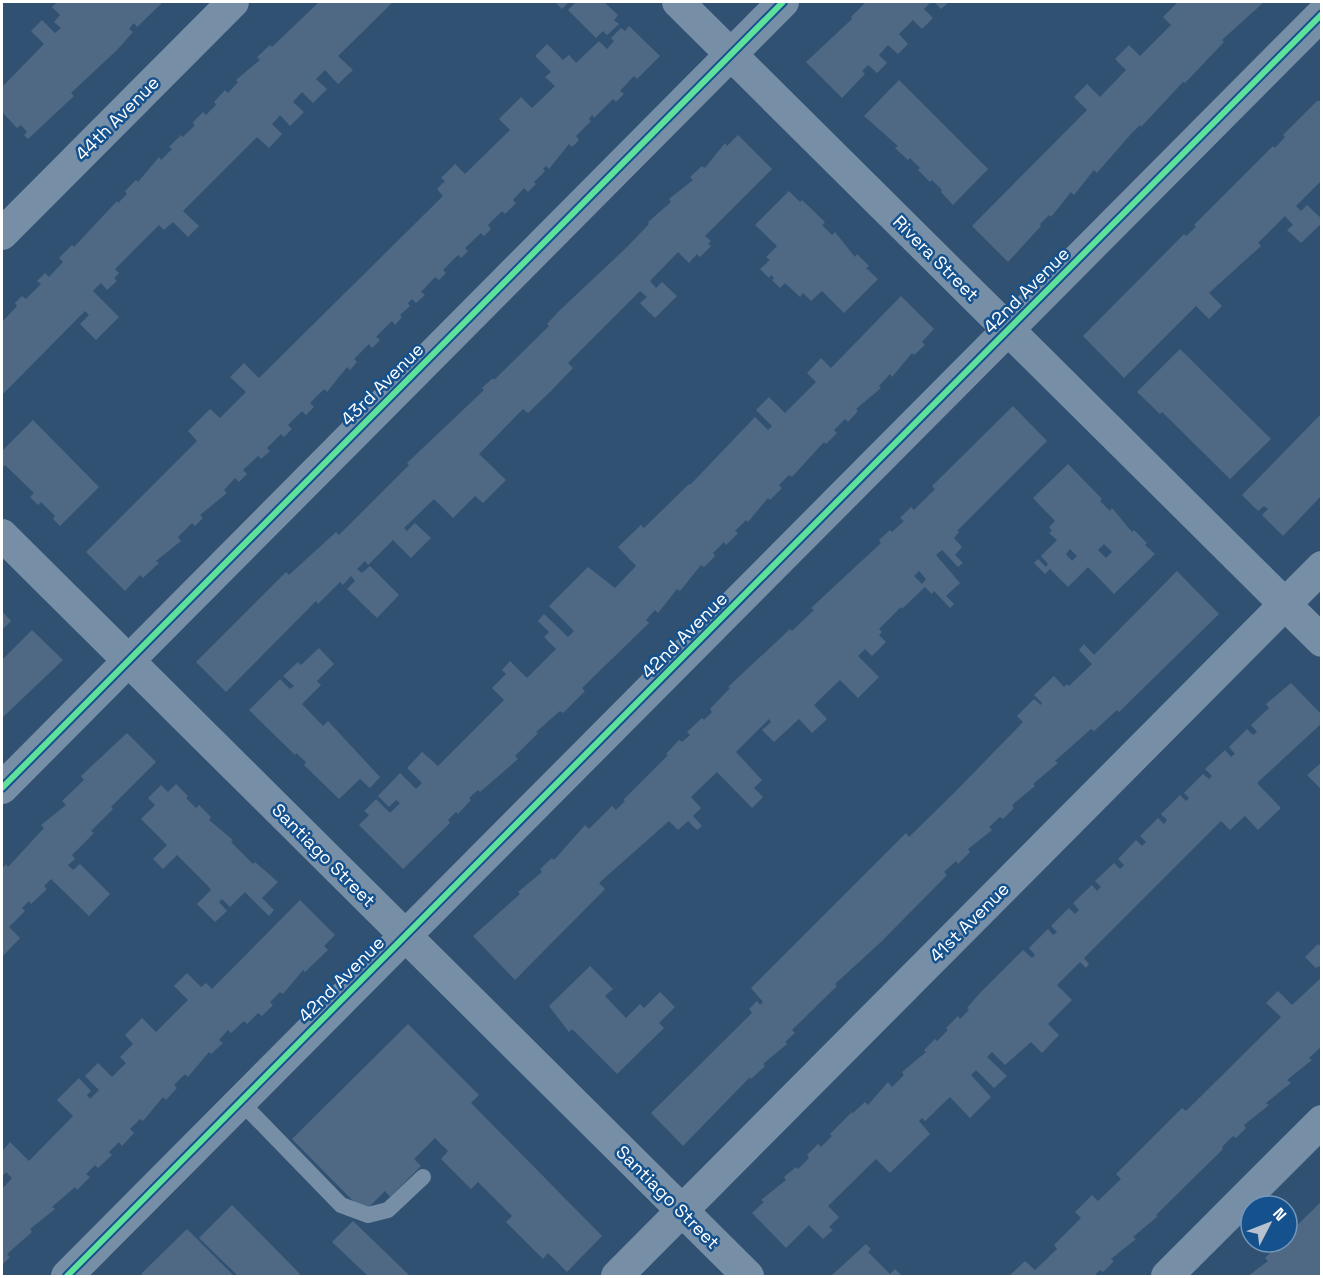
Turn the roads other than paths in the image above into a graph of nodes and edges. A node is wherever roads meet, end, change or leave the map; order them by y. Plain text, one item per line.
1 (233, 2) edge
2 (678, 2) edge
3 (783, 2) edge
4 (1322, 14) edge
5 (731, 54) junction
6 (2, 234) edge
7 (1008, 330) junction
8 (2, 535) edge
9 (1322, 567) edge
10 (1285, 604) junction
11 (1322, 641) edge
12 (128, 660) junction
13 (2, 788) edge
14 (405, 936) junction
15 (241, 1102) junction
16 (1322, 1121) edge
17 (423, 1177) dead end
18 (682, 1211) junction
19 (67, 1276) edge
20 (617, 1276) edge
21 (748, 1276) edge
22 (1167, 1276) edge

1 - 6 street, 44th Avenue
2 - 5 street, Rivera Street
3 - 5 street, 43rd Avenue
4 - 7 street, 42nd Avenue
5 - 7 street, Rivera Street
5 - 12 street, 43rd Avenue
7 - 10 street, Rivera Street
7 - 14 street, 42nd Avenue
8 - 12 street, Santiago Street
9 - 10 street, 41st Avenue
10 - 11 street, Rivera Street
10 - 18 street, 41st Avenue
12 - 13 street, 43rd Avenue
12 - 14 street, Santiago Street
14 - 15 street, 42nd Avenue
14 - 18 street, Santiago Street
15 - 17 lane
15 - 19 street, 42nd Avenue
16 - 22 street
18 - 20 street, 41st Avenue
18 - 21 street, Santiago Street

